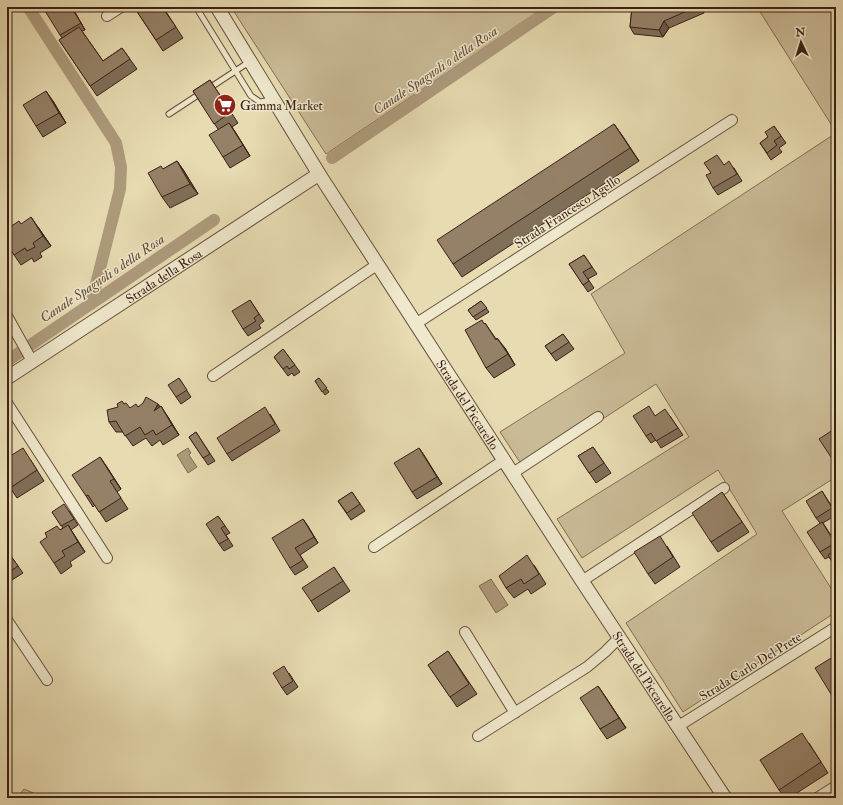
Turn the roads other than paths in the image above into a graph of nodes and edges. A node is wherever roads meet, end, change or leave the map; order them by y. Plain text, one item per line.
1 (121, 7) edge
2 (196, 7) edge
3 (217, 7) edge
4 (107, 16) dead end
5 (249, 62) junction
6 (236, 71) junction
7 (273, 100) junction
8 (169, 114) dead end
9 (732, 120) dead end
10 (320, 174) junction
11 (378, 264) junction
12 (7, 316) edge
13 (417, 323) junction
14 (32, 361) junction
15 (213, 376) dead end
16 (7, 378) edge
17 (7, 403) edge
18 (598, 417) dead end
19 (504, 460) junction
20 (512, 473) junction
21 (724, 488) dead end
22 (374, 547) dead end
23 (106, 558) dead end
24 (582, 581) junction
25 (7, 620) edge
26 (836, 627) edge
27 (465, 632) dead end
28 (619, 638) junction
29 (47, 680) dead end
30 (516, 713) junction
31 (677, 727) junction
32 (478, 736) dead end
33 (836, 786) edge
34 (725, 798) edge
35 (817, 798) edge

1 - 4 street
2 - 6 lane
3 - 5 street, Strada del Piccarello
5 - 6 lane
5 - 7 street, Strada del Piccarello
6 - 7 lane
6 - 8 lane
7 - 10 street, Strada del Piccarello
9 - 13 street, Strada Francesco Agello
10 - 11 street, Strada del Piccarello
10 - 14 street, Strada della Rosa
11 - 13 street, Strada del Piccarello
11 - 15 street
12 - 14 street
13 - 19 street, Strada del Piccarello
14 - 16 street, Strada della Rosa
17 - 23 street
18 - 20 street
19 - 20 street, Strada del Piccarello
19 - 22 street
20 - 24 street, Strada del Piccarello
21 - 24 street
24 - 28 street, Strada del Piccarello
25 - 29 street
26 - 31 street, Strada Carlo Del Prete
27 - 30 street
28 - 30 street
28 - 31 street, Strada del Piccarello
30 - 32 street
31 - 34 street, Strada del Piccarello
33 - 35 street

